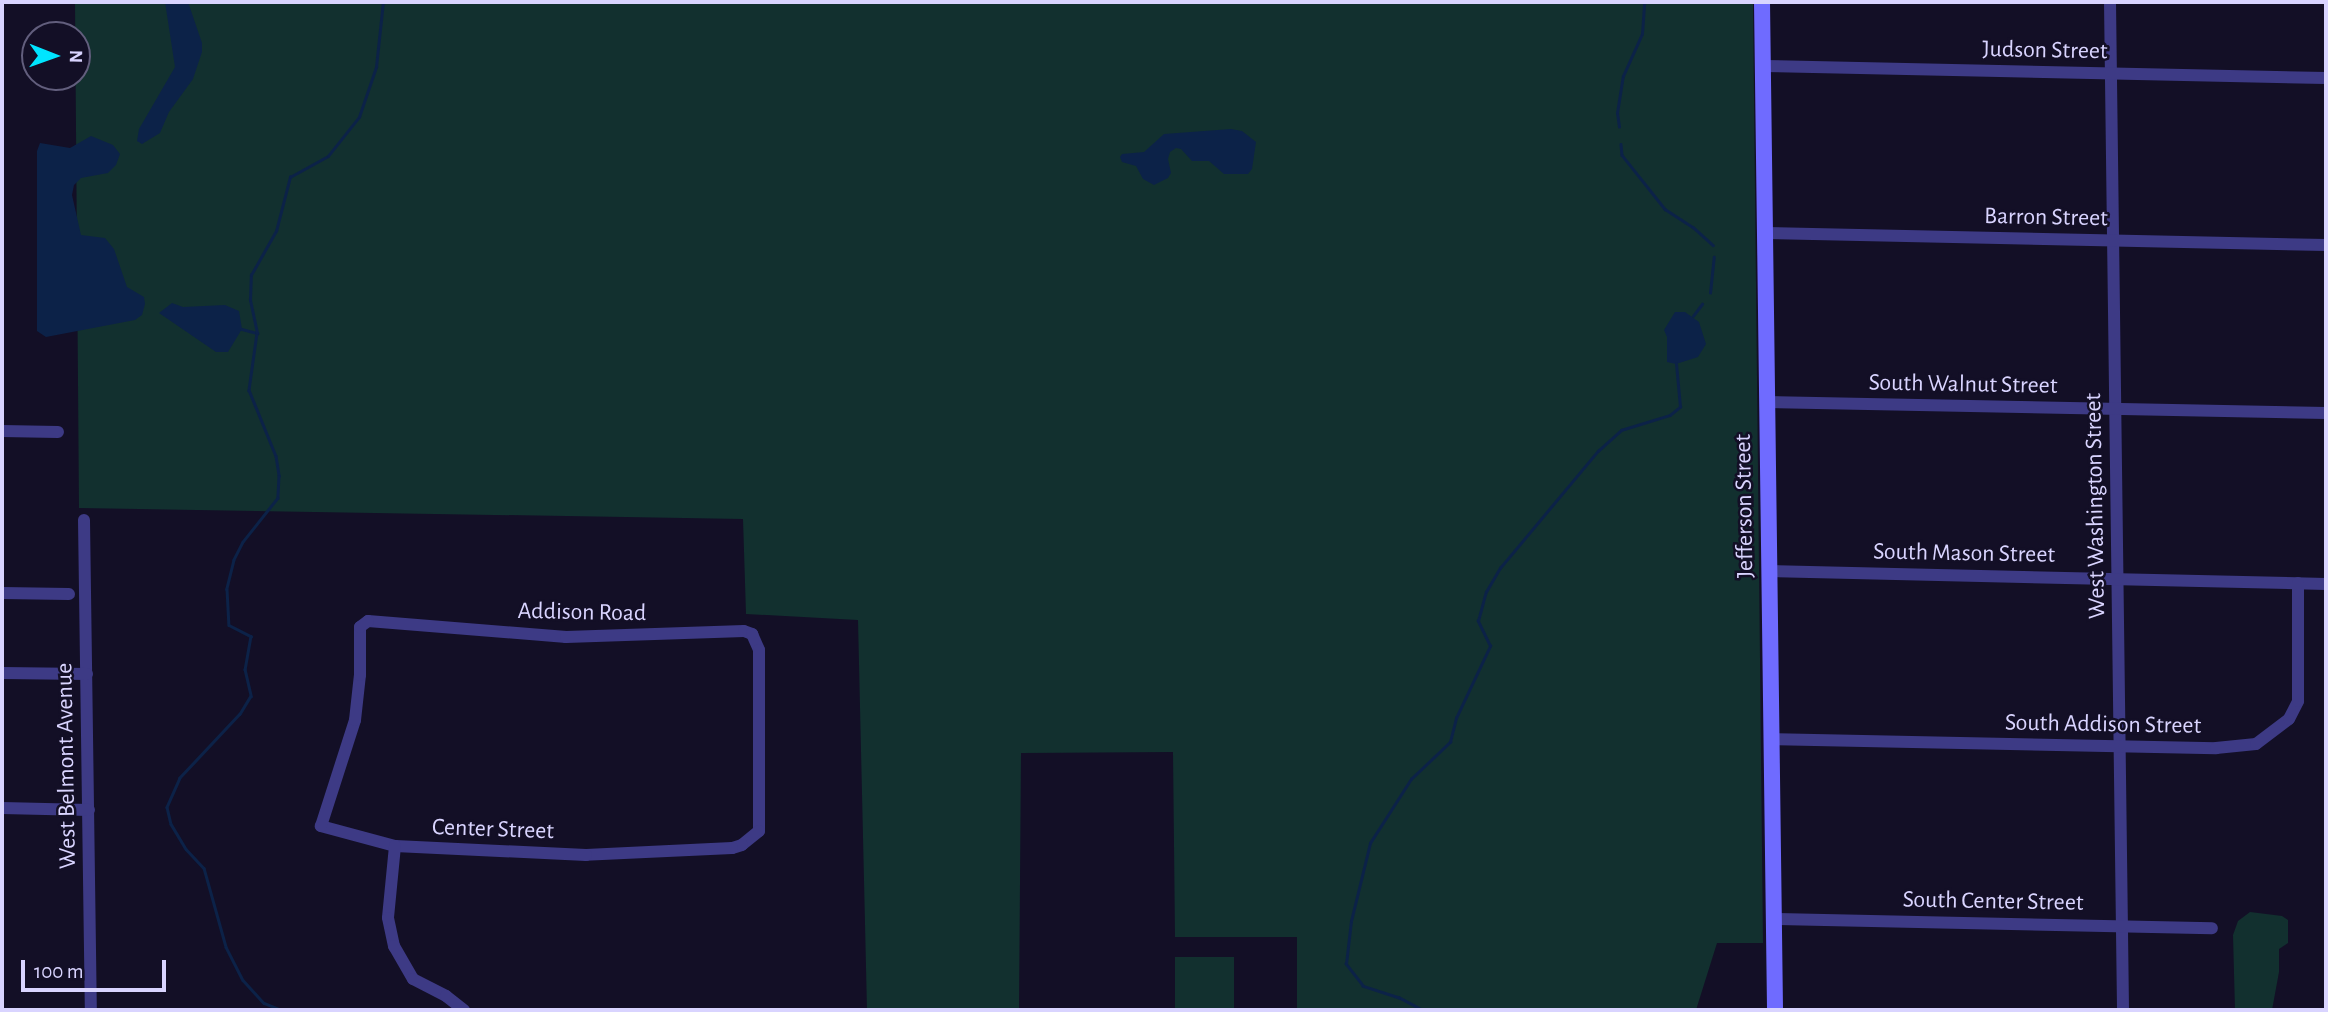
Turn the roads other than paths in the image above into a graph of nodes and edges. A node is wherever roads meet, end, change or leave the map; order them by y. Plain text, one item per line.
1 (1762, 2) edge
2 (2110, 2) edge
3 (1763, 66) junction
4 (2112, 74) junction
5 (2326, 78) edge
6 (1765, 233) junction
7 (2115, 241) junction
8 (2326, 245) edge
9 (1766, 402) junction
10 (2116, 409) junction
11 (2326, 413) edge
12 (2, 431) edge
13 (58, 432) dead end
14 (84, 520) dead end
15 (1768, 571) junction
16 (2118, 578) junction
17 (2298, 583) junction
18 (2326, 583) edge
19 (2, 593) edge
20 (69, 594) dead end
21 (2, 673) edge
22 (87, 674) junction
23 (1770, 739) junction
24 (2120, 746) junction
25 (343, 764) joint
26 (2, 808) edge
27 (89, 810) junction
28 (396, 846) junction
29 (732, 848) joint
30 (1773, 919) junction
31 (2121, 926) junction
32 (2212, 928) dead end
33 (91, 1010) edge
34 (464, 1010) edge
35 (1775, 1010) edge
36 (2123, 1010) edge

1 - 3 street, Jefferson Street
2 - 4 street, West Washington Street
3 - 4 street, Judson Street
3 - 6 street, Jefferson Street
4 - 5 street, Judson Street
4 - 7 street, West Washington Street
6 - 7 street, Barron Street
6 - 9 street, Jefferson Street
7 - 8 street, Barron Street
7 - 10 street, West Washington Street
9 - 10 street, South Walnut Street
9 - 15 street, Jefferson Street
10 - 11 street, South Walnut Street
10 - 16 street, West Washington Street
12 - 13 street
14 - 22 street, West Belmont Avenue
15 - 16 street, South Mason Street
15 - 23 street, Jefferson Street
16 - 17 street, South Mason Street
16 - 24 street, West Washington Street
17 - 18 street, South Mason Street
17 - 24 street, South Addison Street
19 - 20 street
21 - 22 street
22 - 27 street, West Belmont Avenue
23 - 24 street, South Addison Street
23 - 30 street, Jefferson Street
24 - 31 street, West Washington Street
25 - 28 street, Center Street
25 - 29 street, Addison Road
26 - 27 street
27 - 33 street, West Belmont Avenue
28 - 29 street, Center Street
28 - 34 street
30 - 31 street, South Center Street
30 - 35 street, Jefferson Street
31 - 32 street, South Center Street
31 - 36 street, West Washington Street

